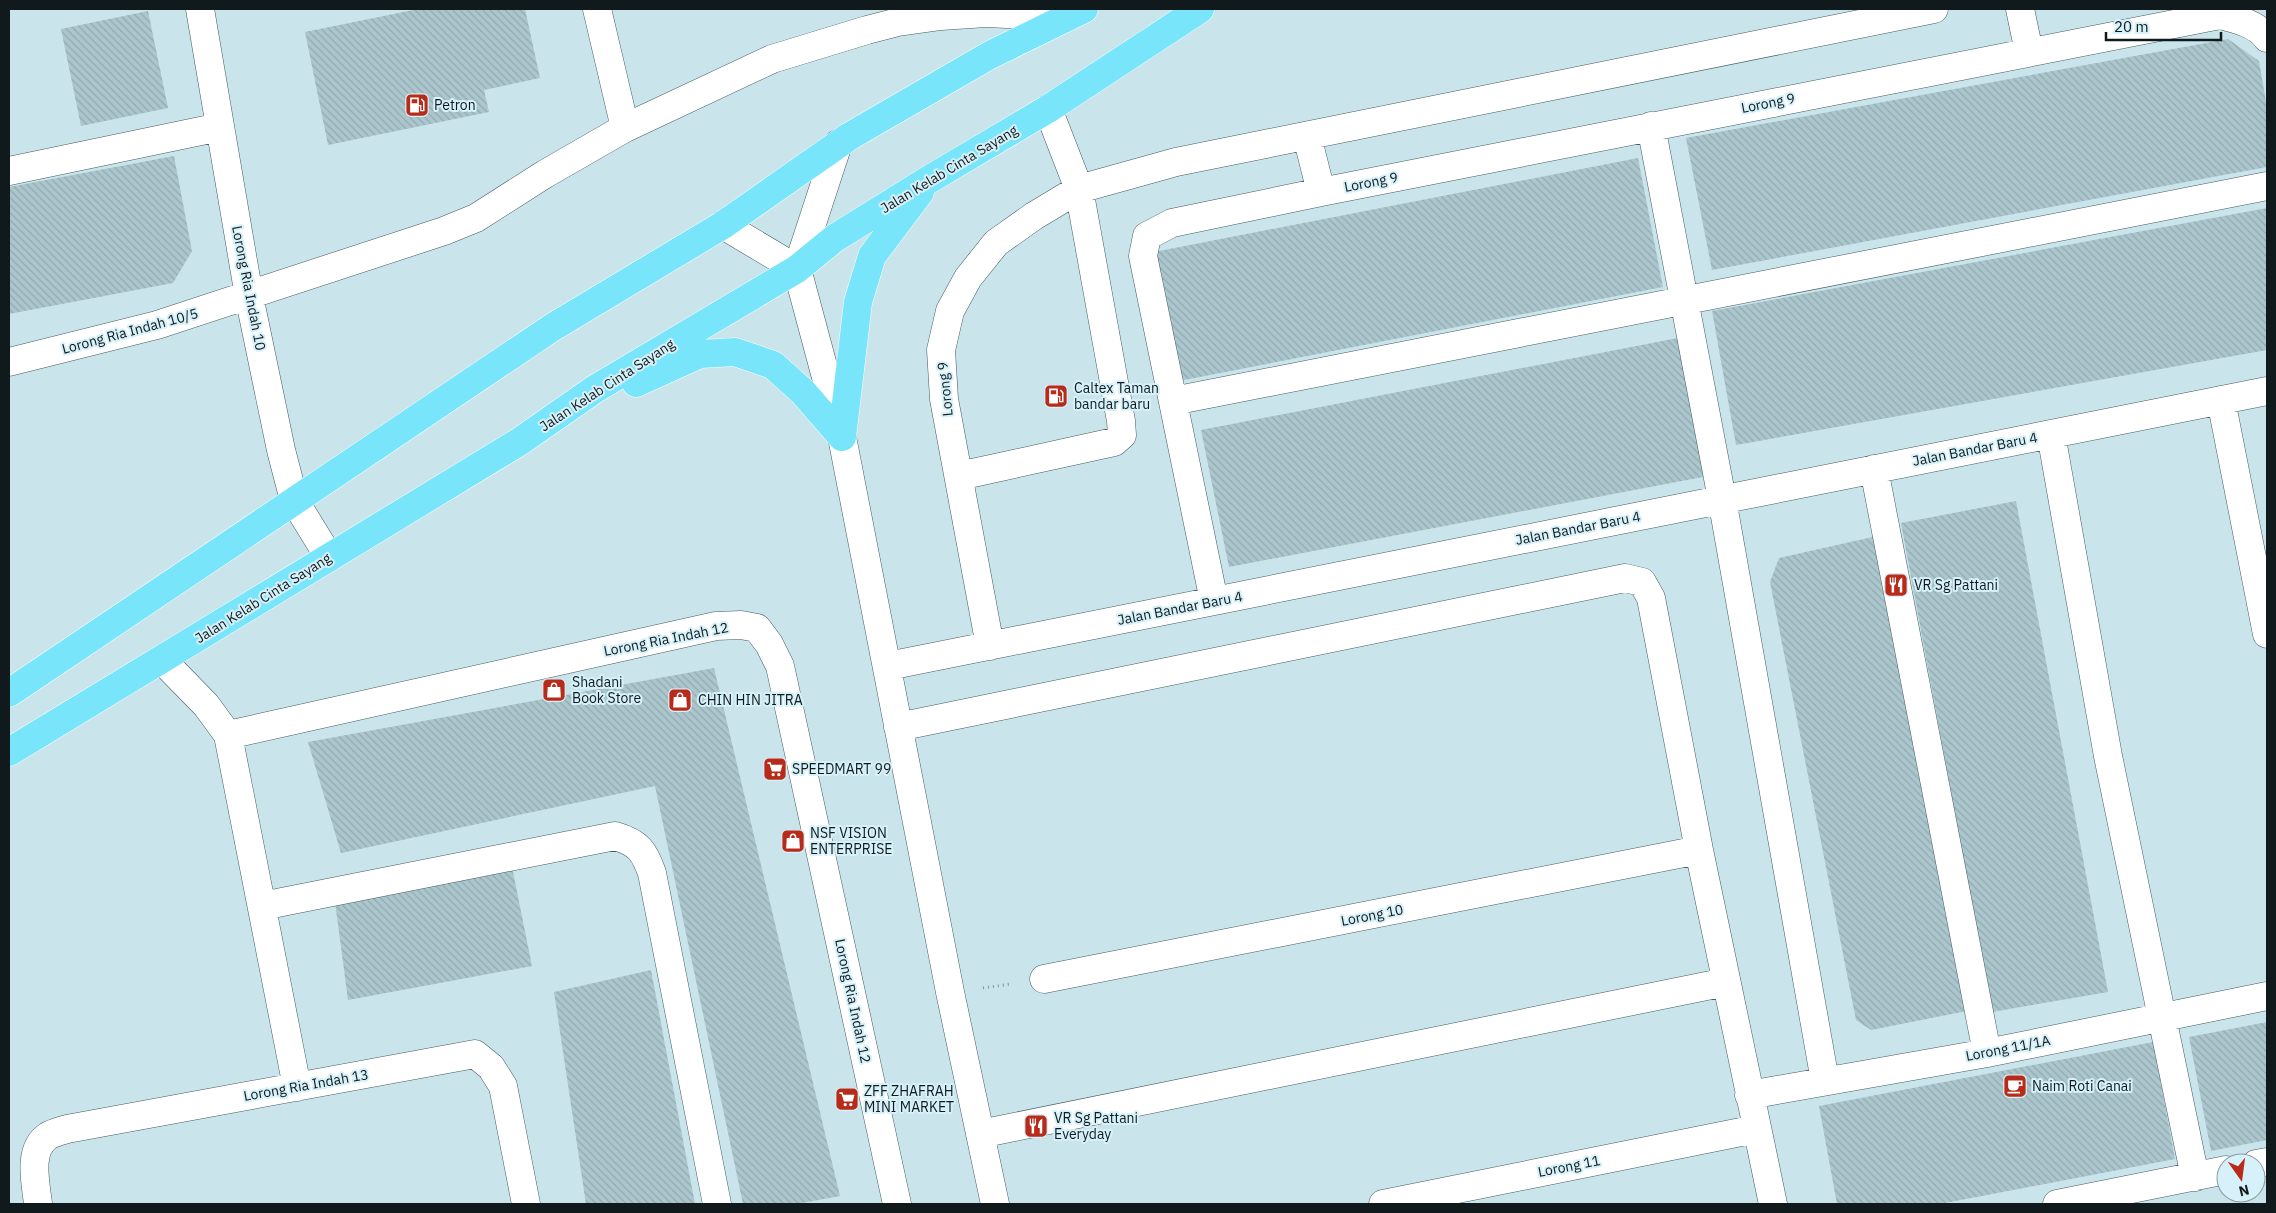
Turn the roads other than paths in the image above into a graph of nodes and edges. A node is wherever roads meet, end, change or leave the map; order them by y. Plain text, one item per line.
1 (200, 9) edge
2 (597, 9) edge
3 (1200, 9) edge
4 (1934, 9) edge
5 (2020, 9) edge
6 (1075, 13) edge
7 (2267, 38) edge
8 (2029, 52) junction
9 (1048, 109) junction
10 (1651, 126) junction
11 (220, 127) junction
12 (625, 128) junction
13 (1308, 136) junction
14 (838, 144) junction
15 (9, 170) edge
16 (930, 179) junction
17 (2267, 186) edge
18 (1079, 189) junction
19 (1321, 192) junction
20 (724, 225) junction
21 (797, 269) junction
22 (250, 296) junction
23 (1684, 301) junction
24 (9, 362) edge
25 (595, 389) junction
26 (2267, 391) edge
27 (2221, 400) junction
28 (1173, 401) junction
29 (2051, 434) junction
30 (842, 437) junction
31 (1874, 470) junction
32 (959, 476) junction
33 (1722, 499) junction
34 (294, 500) junction
35 (330, 557) junction
36 (1214, 601) junction
37 (2267, 634) edge
38 (990, 646) junction
39 (162, 660) junction
40 (888, 666) junction
41 (9, 693) edge
42 (898, 727) junction
43 (228, 735) junction
44 (9, 752) edge
45 (1699, 850) junction
46 (262, 906) junction
47 (1044, 979) road end
48 (1726, 982) junction
49 (2267, 996) edge
50 (2162, 1017) junction
51 (1987, 1053) junction
52 (1825, 1081) junction
53 (297, 1087) junction
54 (1748, 1095) junction
55 (1756, 1129) junction
56 (980, 1134) junction
57 (2216, 1172) edge
58 (2195, 1177) junction
59 (38, 1204) edge
60 (526, 1204) edge
61 (718, 1204) edge
62 (897, 1204) edge
63 (994, 1204) edge
64 (1382, 1204) edge
65 (1772, 1204) edge
66 (2057, 1204) edge

1 - 11 street, Lorong Ria Indah 10
2 - 12 street
3 - 9 main road, Jalan Kelab Cinta Sayang
4 - 13 street, Lorong 9
5 - 8 street
6 - 12 street, Lorong Ria Indah 10/5
6 - 14 main road
7 - 8 street, Lorong 9
8 - 10 street, Lorong 9
9 - 16 main road, Jalan Kelab Cinta Sayang
9 - 18 street
10 - 19 street, Lorong 9
10 - 23 street
11 - 15 street
11 - 22 street, Lorong Ria Indah 10
12 - 22 street, Lorong Ria Indah 10/5
13 - 18 street, Lorong 9
13 - 19 street
14 - 20 main road
14 - 21 street
16 - 21 main road, Jalan Kelab Cinta Sayang
16 - 30 main road
17 - 23 street
18 - 32 street, Lorong 9
18 - 32 street
19 - 28 street, Lorong 9
20 - 21 street
20 - 34 main road
21 - 25 main road, Jalan Kelab Cinta Sayang
21 - 30 street
22 - 24 street, Lorong Ria Indah 10/5
22 - 34 street, Lorong Ria Indah 10
23 - 28 street
23 - 33 street
25 - 30 main road
25 - 35 main road, Jalan Kelab Cinta Sayang
26 - 27 street, Jalan Bandar Baru 4
27 - 29 street, Jalan Bandar Baru 4
27 - 37 street
28 - 36 street, Lorong 9
29 - 31 street, Jalan Bandar Baru 4
29 - 50 street
30 - 40 street
31 - 33 street, Jalan Bandar Baru 4
31 - 51 street
32 - 38 street, Lorong 9
33 - 36 street, Jalan Bandar Baru 4
33 - 52 street
34 - 35 street, Lorong Ria Indah 10
34 - 41 main road
35 - 39 main road, Jalan Kelab Cinta Sayang
36 - 38 street, Jalan Bandar Baru 4
38 - 40 street, Jalan Bandar Baru 4
39 - 43 street
39 - 44 main road, Jalan Kelab Cinta Sayang
40 - 42 street
42 - 45 street
42 - 56 street
43 - 46 street
43 - 62 street, Lorong Ria Indah 12
45 - 47 street, Lorong 10
45 - 48 street
46 - 53 street
46 - 61 street
48 - 54 street
48 - 56 street
49 - 50 street, Lorong 11/1A
50 - 51 street, Lorong 11/1A
50 - 58 street
51 - 52 street, Lorong 11/1A
52 - 54 street, Lorong 11/1A
53 - 59 street, Lorong Ria Indah 13
53 - 60 street, Lorong Ria Indah 13
54 - 55 street
55 - 64 street, Lorong 11
55 - 65 street
56 - 63 street
57 - 58 street
58 - 66 street

